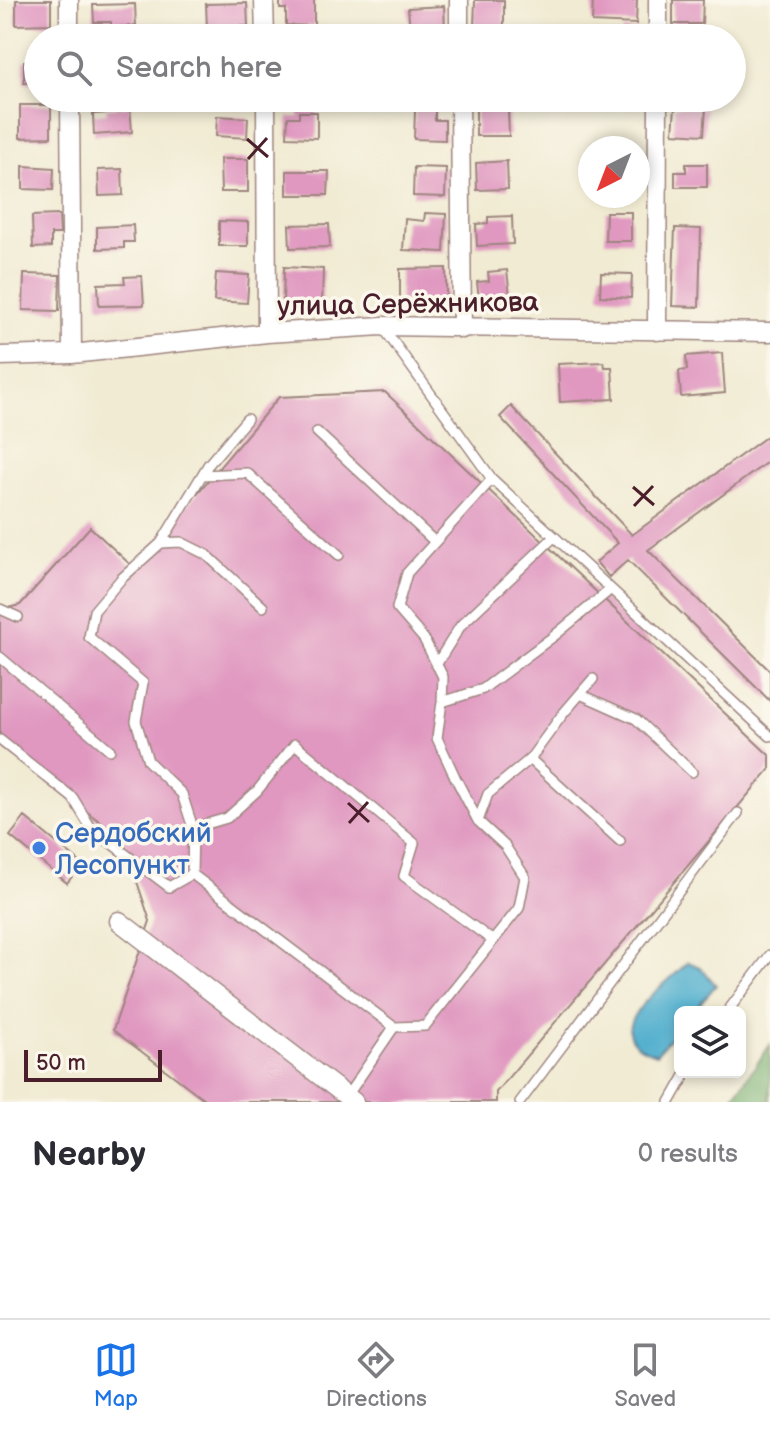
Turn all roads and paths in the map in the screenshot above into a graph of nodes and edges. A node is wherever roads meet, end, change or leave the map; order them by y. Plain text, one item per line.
1 (69, 0) edge
2 (264, 0) edge
3 (459, 0) edge
4 (658, 0) edge
5 (69, 24) edge
6 (265, 24) edge
7 (459, 24) edge
8 (658, 24) edge
9 (70, 112) edge
10 (266, 112) edge
11 (460, 112) edge
12 (658, 112) edge
13 (382, 326) junction
14 (462, 329) junction
15 (657, 331) junction
16 (770, 332) edge
17 (267, 333) junction
18 (72, 354) junction
19 (0, 356) edge
20 (247, 419) dead end
21 (317, 432) dead end
22 (202, 475) junction
23 (492, 479) junction
24 (554, 537) junction
25 (434, 541) junction
26 (161, 543) junction
27 (339, 555) dead end
28 (611, 589) junction
29 (263, 607) dead end
30 (0, 609) edge
31 (18, 617) dead end
32 (0, 657) edge
33 (436, 665) junction
34 (593, 679) dead end
35 (580, 694) junction
36 (442, 702) junction
37 (770, 736) edge
38 (0, 740) edge
39 (110, 750) dead end
40 (530, 759) junction
41 (692, 772) dead end
42 (738, 813) dead end
43 (478, 821) junction
44 (193, 828) junction
45 (620, 841) dead end
46 (192, 874) junction
47 (119, 921) dead end
48 (492, 940) junction
49 (770, 955) edge
50 (732, 1006) edge
51 (394, 1027) junction
52 (684, 1078) edge
53 (350, 1099) edge
54 (520, 1102) edge
55 (670, 1102) edge

1 - 5 street
2 - 6 street
3 - 7 street
4 - 8 street
9 - 18 street
10 - 17 street
11 - 14 street
12 - 15 street
13 - 14 street, улица Серёжникова
13 - 17 street, улица Серёжникова
13 - 23 lane
14 - 15 street, улица Серёжникова
15 - 16 street, улица Серёжникова
17 - 18 street, улица Серёжникова
18 - 19 street, улица Серёжникова
20 - 22 lane
21 - 25 lane
22 - 26 lane
22 - 27 lane
23 - 24 lane
23 - 25 lane
24 - 28 lane
24 - 33 lane
25 - 33 lane
26 - 29 lane
26 - 44 lane
28 - 36 lane
28 - 37 lane
30 - 31 lane
32 - 39 lane
33 - 36 lane
34 - 35 lane
35 - 40 lane
35 - 41 lane
36 - 43 lane
38 - 46 lane
40 - 43 lane
40 - 45 lane
42 - 54 lane
43 - 48 lane
44 - 46 lane
44 - 48 lane
46 - 51 lane
47 - 53 street
48 - 51 lane
49 - 50 lane
51 - 53 lane
52 - 55 lane

